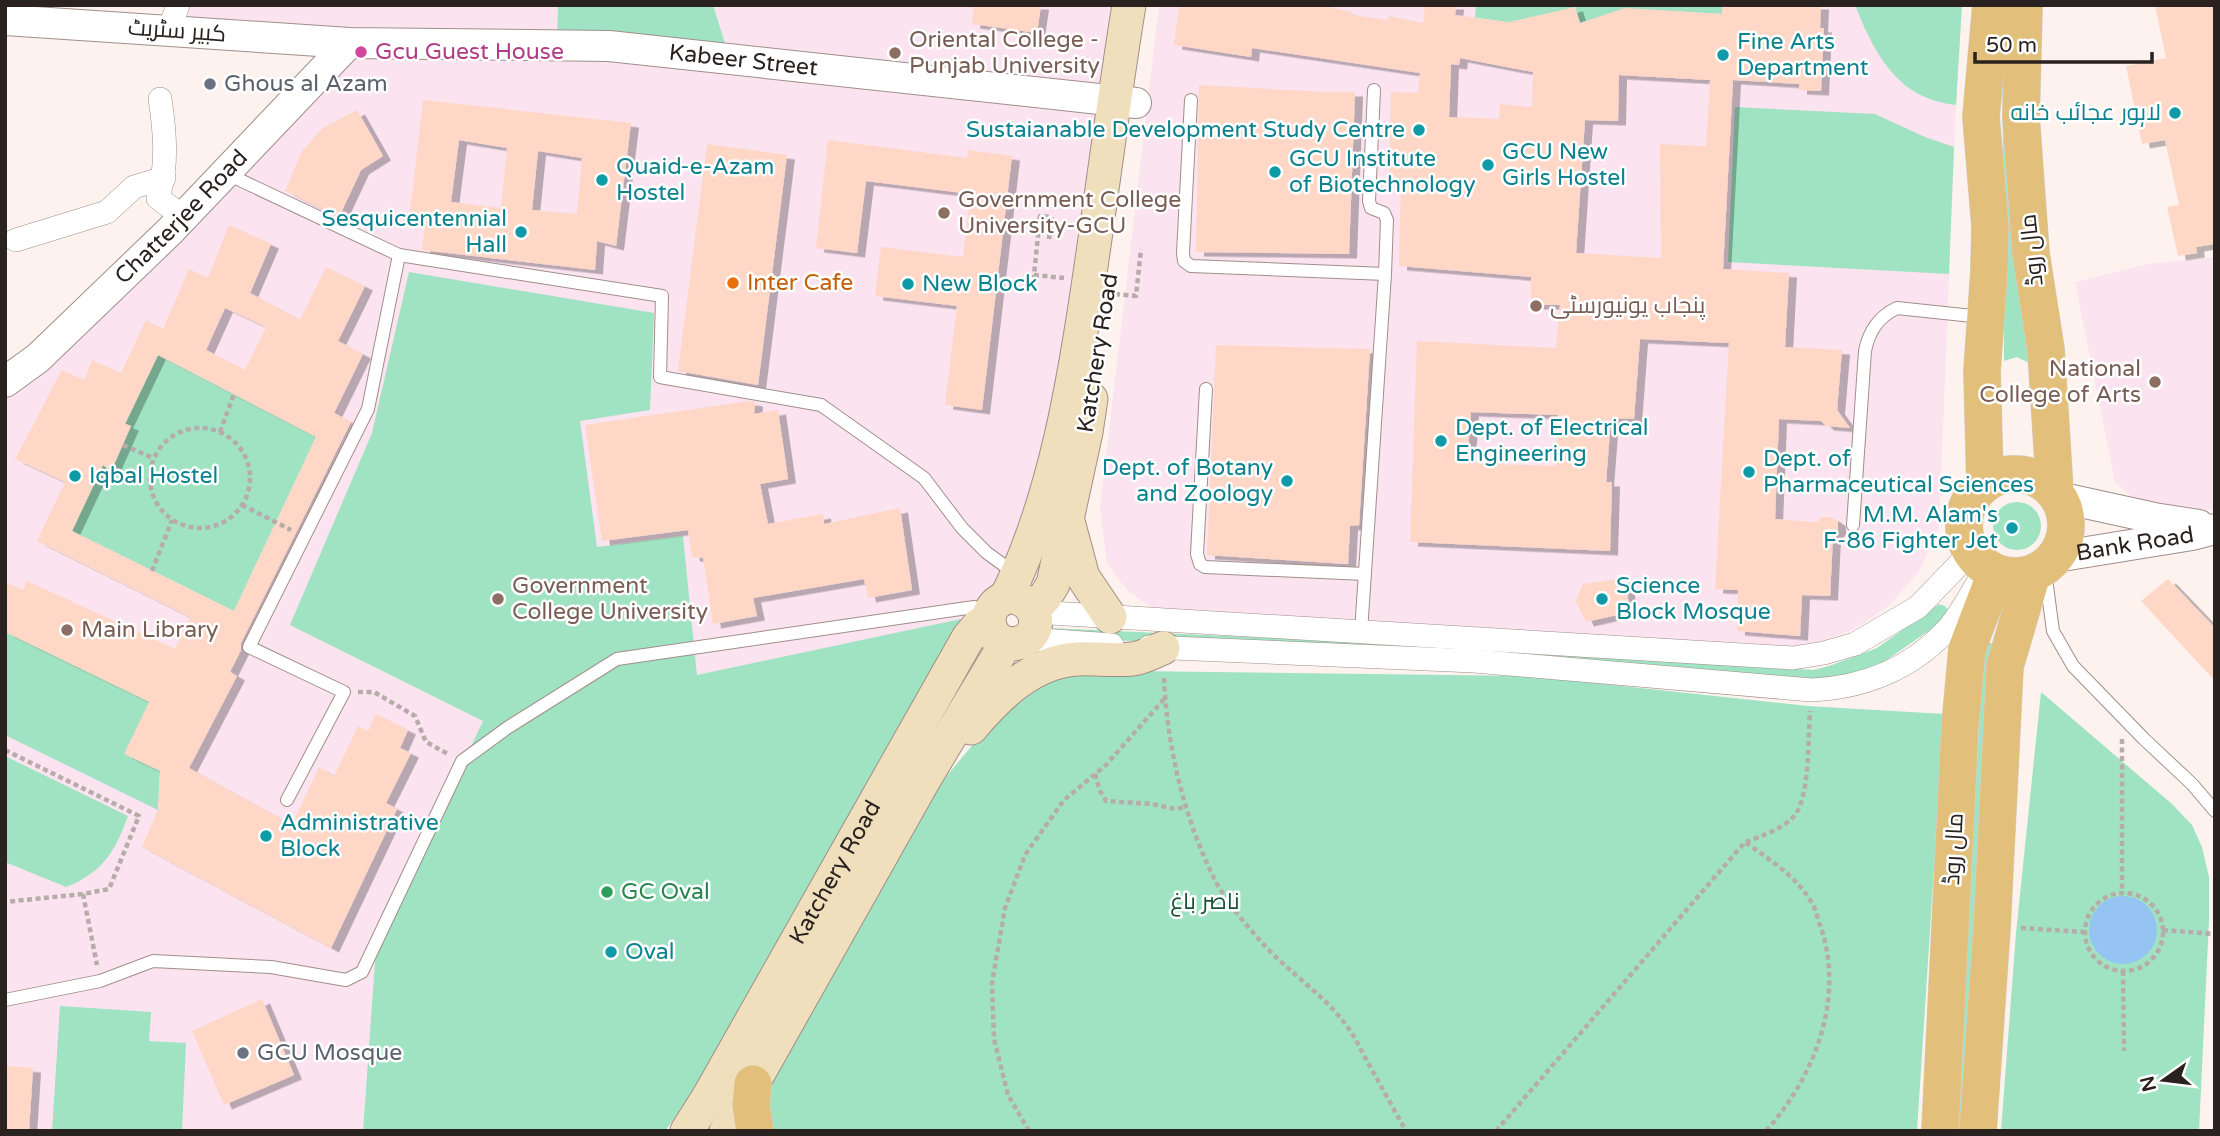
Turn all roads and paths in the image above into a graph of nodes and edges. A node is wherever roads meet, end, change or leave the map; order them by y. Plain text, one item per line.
1 (1129, 5) edge
2 (1151, 5) edge
3 (1991, 5) edge
4 (2024, 5) edge
5 (59, 14) edge
6 (173, 18) edge
7 (5, 20) edge
8 (349, 43) junction
9 (1374, 90) dead end
10 (160, 99) dead end
11 (1191, 100) dead end
12 (1125, 103) junction
13 (225, 173) junction
14 (164, 178) junction
15 (183, 217) junction
16 (1049, 239) dead end
17 (16, 240) dead end
18 (1141, 249) dead end
19 (399, 255) junction
20 (1385, 274) junction
21 (1034, 275) dead end
22 (1108, 293) junction
23 (1986, 318) junction
24 (5, 382) edge
25 (1206, 389) dead end
26 (234, 394) dead end
27 (220, 432) junction
28 (123, 445) dead end
29 (153, 458) junction
30 (1985, 483) junction
31 (2057, 495) junction
32 (242, 505) junction
33 (1068, 519) junction
34 (172, 520) junction
35 (1853, 525) dead end
36 (2215, 528) edge
37 (305, 537) junction
38 (1985, 564) junction
39 (2044, 566) junction
40 (152, 571) dead end
41 (1365, 574) junction
42 (1013, 613) junction
43 (1110, 617) junction
44 (1361, 632) junction
45 (1163, 648) junction
46 (1811, 690) junction
47 (344, 692) junction
48 (1165, 697) junction
49 (2122, 716) junction
50 (5, 750) edge
51 (461, 761) junction
52 (1095, 774) junction
53 (925, 778) junction
54 (287, 800) dead end
55 (1186, 807) junction
56 (2215, 811) edge
57 (1745, 842) junction
58 (2122, 892) junction
59 (83, 894) junction
60 (5, 902) edge
61 (1992, 927) junction
62 (2163, 930) junction
63 (2084, 932) junction
64 (2215, 934) edge
65 (2123, 971) junction
66 (100, 981) junction
67 (5, 1000) edge
68 (2124, 1051) dead end
69 (753, 1083) junction
70 (1939, 1129) edge
71 (687, 1131) edge
72 (726, 1131) edge
73 (755, 1131) edge
74 (1029, 1131) edge
75 (1406, 1131) edge
76 (1496, 1131) edge
77 (1766, 1131) edge
78 (1978, 1131) edge

1 - 12 main road
2 - 12 main road, Katchery Road
3 - 23 main road, مال روڈ
4 - 31 main road, مال روڈ
5 - 6 street, کبیر سٹریٹ
5 - 7 street, کبیر سٹریٹ
6 - 8 street, کبیر سٹریٹ
8 - 12 street, Kabeer Street
8 - 13 street, Chatterjee Road
9 - 20 lane
10 - 14 street
11 - 20 lane
12 - 22 main road, Katchery Road
12 - 42 main road
13 - 15 street, Chatterjee Road
13 - 19 lane
14 - 15 street
14 - 17 street
15 - 24 street, Chatterjee Road
16 - 21 path
18 - 22 path
19 - 37 lane
19 - 42 lane
20 - 41 lane
22 - 33 main road, Katchery Road
23 - 30 main road, مال روڈ
23 - 35 lane
25 - 41 lane
26 - 27 path
27 - 29 path
27 - 32 path
28 - 29 path
29 - 34 path
30 - 31 main road
30 - 38 main road
31 - 36 street, Bank Road
31 - 39 main road
32 - 34 path
32 - 37 path
33 - 42 main road, Katchery Road
33 - 43 main road
34 - 40 path
36 - 39 street, Bank Road
37 - 47 lane
38 - 39 main road
38 - 44 street
38 - 46 street
38 - 70 main road, مال روڈ
39 - 49 lane
39 - 61 main road, مال روڈ
41 - 44 lane
42 - 43 street
42 - 45 street
42 - 51 lane
42 - 53 main road, Katchery Road
42 - 71 main road, Katchery Road
43 - 44 street
45 - 46 street
45 - 48 path
45 - 53 main road
46 - 57 path
47 - 51 path
47 - 54 lane
48 - 52 path
48 - 55 path
49 - 56 lane
49 - 58 path
50 - 59 path
51 - 66 lane
52 - 55 path
52 - 74 path
53 - 69 main road, Katchery Road
55 - 75 path
57 - 76 path
57 - 77 path
58 - 62 path
58 - 63 path
59 - 60 path
59 - 66 path
61 - 63 path
61 - 78 main road, مال روڈ
62 - 64 path
62 - 65 path
63 - 65 path
65 - 68 path
66 - 67 lane
69 - 72 main road, Katchery Road
69 - 73 main road

